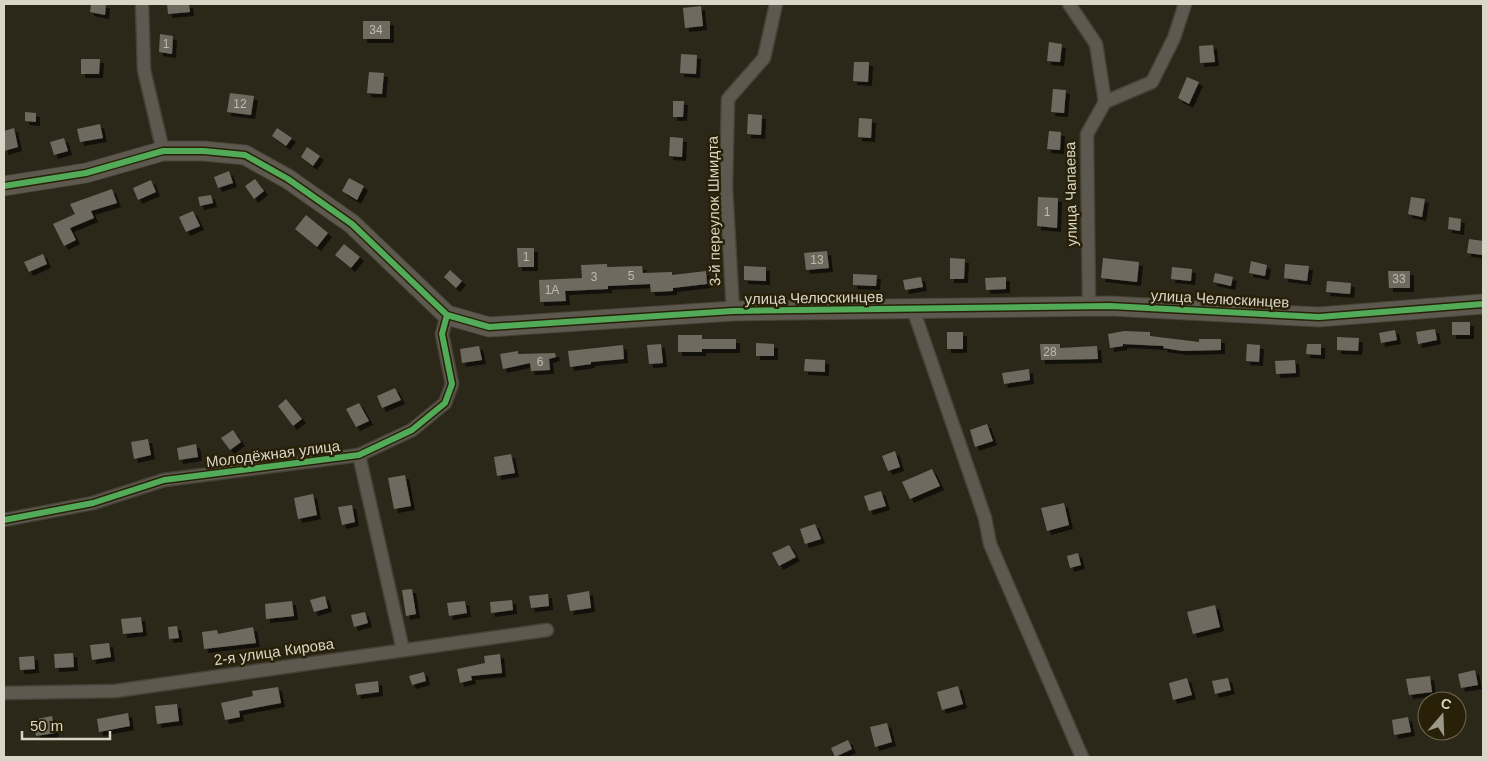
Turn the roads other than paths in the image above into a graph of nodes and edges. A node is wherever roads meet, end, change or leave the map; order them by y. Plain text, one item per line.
1 (142, 4) edge
2 (776, 4) edge
3 (1068, 4) edge
4 (1185, 4) edge
5 (1106, 102) junction
6 (164, 151) junction
7 (4, 186) edge
8 (1483, 304) edge
9 (1089, 307) junction
10 (913, 309) junction
11 (733, 311) junction
12 (447, 315) junction
13 (359, 455) junction
14 (4, 520) edge
15 (547, 630) dead end
16 (403, 650) junction
17 (4, 693) edge
18 (1082, 757) edge

1 - 6 street
2 - 11 street, 3-й переулок Шмидта
3 - 5 street
4 - 5 street
5 - 9 street, улица Чапаева
6 - 7 street, улица Челюскинцев
6 - 12 street, улица Челюскинцев
8 - 9 street, улица Челюскинцев
9 - 10 street, улица Челюскинцев
10 - 11 street, улица Челюскинцев
10 - 18 street
11 - 12 street, улица Челюскинцев
12 - 13 street, Молодёжная улица
13 - 14 street, Молодёжная улица
13 - 16 street
15 - 16 street, 2-я улица Кирова
16 - 17 street, 2-я улица Кирова

